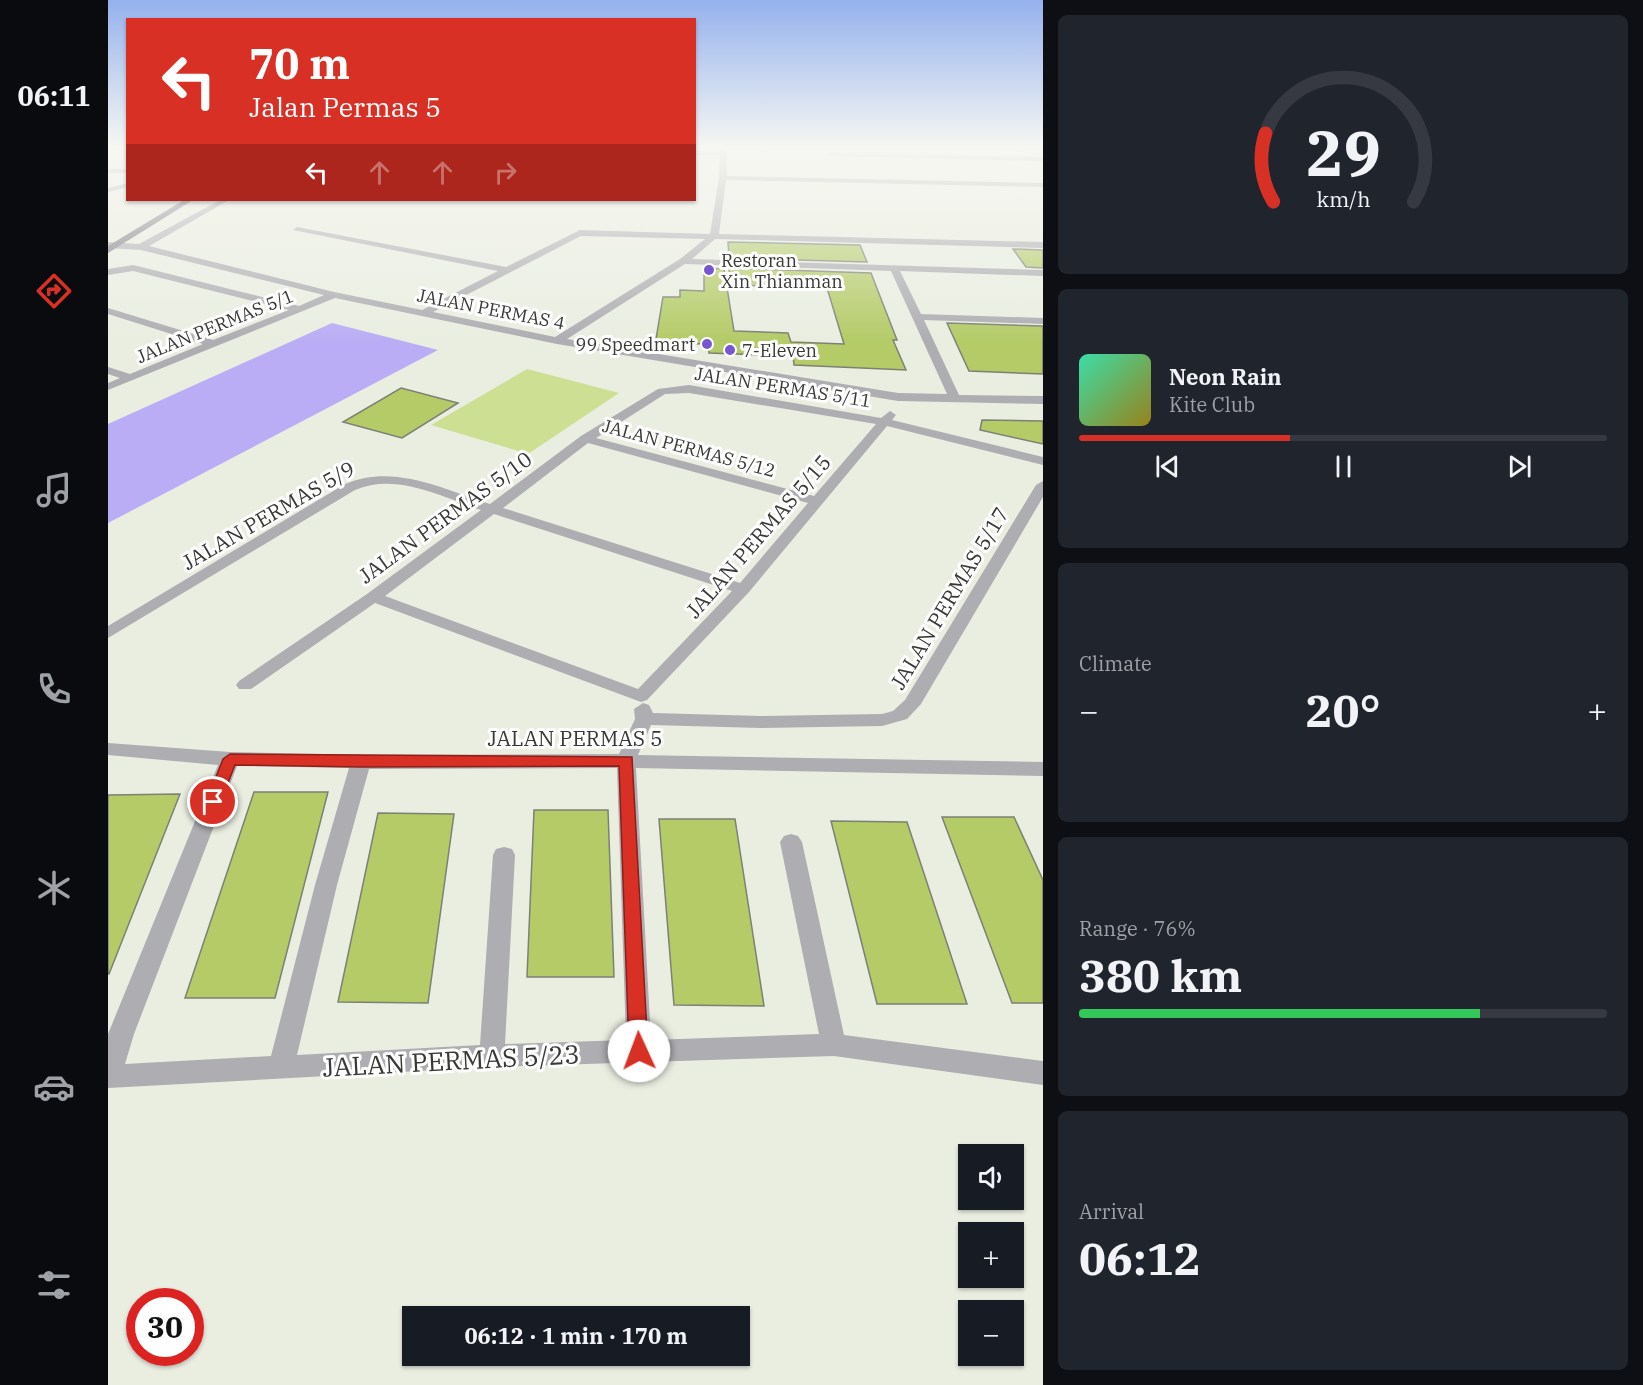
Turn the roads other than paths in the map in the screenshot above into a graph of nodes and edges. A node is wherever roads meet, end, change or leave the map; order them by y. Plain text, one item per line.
1 (170, 212) edge
2 (206, 212) edge
3 (718, 212) edge
4 (297, 230) dead end
5 (714, 236) junction
6 (1043, 245) edge
7 (110, 248) edge
8 (146, 249) junction
9 (982, 251) junction
10 (683, 261) junction
11 (894, 268) junction
12 (505, 270) junction
13 (994, 271) junction
14 (108, 272) edge
15 (1043, 273) edge
16 (334, 295) junction
17 (299, 309) junction
18 (108, 311) edge
19 (422, 314) junction
20 (917, 317) junction
21 (1043, 321) edge
22 (557, 341) junction
23 (213, 344) junction
24 (108, 370) edge
25 (131, 378) junction
26 (108, 387) edge
27 (673, 389) joint
28 (898, 397) junction
29 (955, 398) junction
30 (1043, 400) edge
31 (886, 422) junction
32 (586, 439) junction
33 (1043, 461) edge
34 (1043, 485) edge
35 (818, 501) junction
36 (492, 509) junction
37 (743, 589) junction
38 (373, 597) junction
39 (108, 633) edge
40 (244, 685) dead end
41 (641, 696) junction
42 (644, 719) junction
43 (108, 749) edge
44 (230, 759) junction
45 (626, 761) junction
46 (361, 762) junction
47 (1043, 770) edge
48 (791, 842) dead end
49 (504, 855) dead end
50 (834, 1045) junction
51 (639, 1051) junction
52 (492, 1056) junction
53 (281, 1068) junction
54 (1043, 1073) edge
55 (109, 1078) edge

1 - 7 main road
2 - 8 street
3 - 5 street
4 - 12 street
5 - 9 street
5 - 10 street
5 - 12 street
6 - 9 street
7 - 8 street, JALAN PERMAS 4
8 - 16 street, JALAN PERMAS 4
9 - 13 street
10 - 11 street
10 - 22 street
11 - 13 street
11 - 20 street
12 - 19 street
13 - 15 street
14 - 17 street
16 - 17 street, JALAN PERMAS 5/1
16 - 19 street, JALAN PERMAS 4
17 - 23 street, JALAN PERMAS 5/1
18 - 23 street
19 - 22 street, JALAN PERMAS 4
20 - 21 street
20 - 29 street
22 - 28 street, JALAN PERMAS 4
23 - 25 street, JALAN PERMAS 5/1
24 - 25 street
25 - 26 street, JALAN PERMAS 5/1
27 - 31 street, JALAN PERMAS 5/11
27 - 32 street, JALAN PERMAS 5/10
28 - 29 street, JALAN PERMAS 4
28 - 31 street, JALAN PERMAS 5/15
29 - 30 street, JALAN PERMAS 4
31 - 33 street, JALAN PERMAS 5/11
31 - 35 street, JALAN PERMAS 5/15
32 - 35 street, JALAN PERMAS 5/12
32 - 36 street, JALAN PERMAS 5/10
34 - 42 street, JALAN PERMAS 5/17
35 - 37 street, JALAN PERMAS 5/15
36 - 37 street, JALAN PERMAS 5/9
36 - 38 street, JALAN PERMAS 5/10
36 - 39 street, JALAN PERMAS 5/9
37 - 41 street, JALAN PERMAS 5/15
38 - 40 street, JALAN PERMAS 5/10
38 - 41 street
41 - 42 street
42 - 45 street
43 - 44 street, JALAN PERMAS 5
44 - 46 street, JALAN PERMAS 5
44 - 55 street
45 - 46 street, JALAN PERMAS 5
45 - 47 street, JALAN PERMAS 5
45 - 51 street
46 - 53 street
48 - 50 street
49 - 52 street
50 - 51 street, JALAN PERMAS 5/23
50 - 54 street, JALAN PERMAS 5/23
51 - 52 street, JALAN PERMAS 5/23
52 - 53 street, JALAN PERMAS 5/23
53 - 55 street, JALAN PERMAS 5/23

